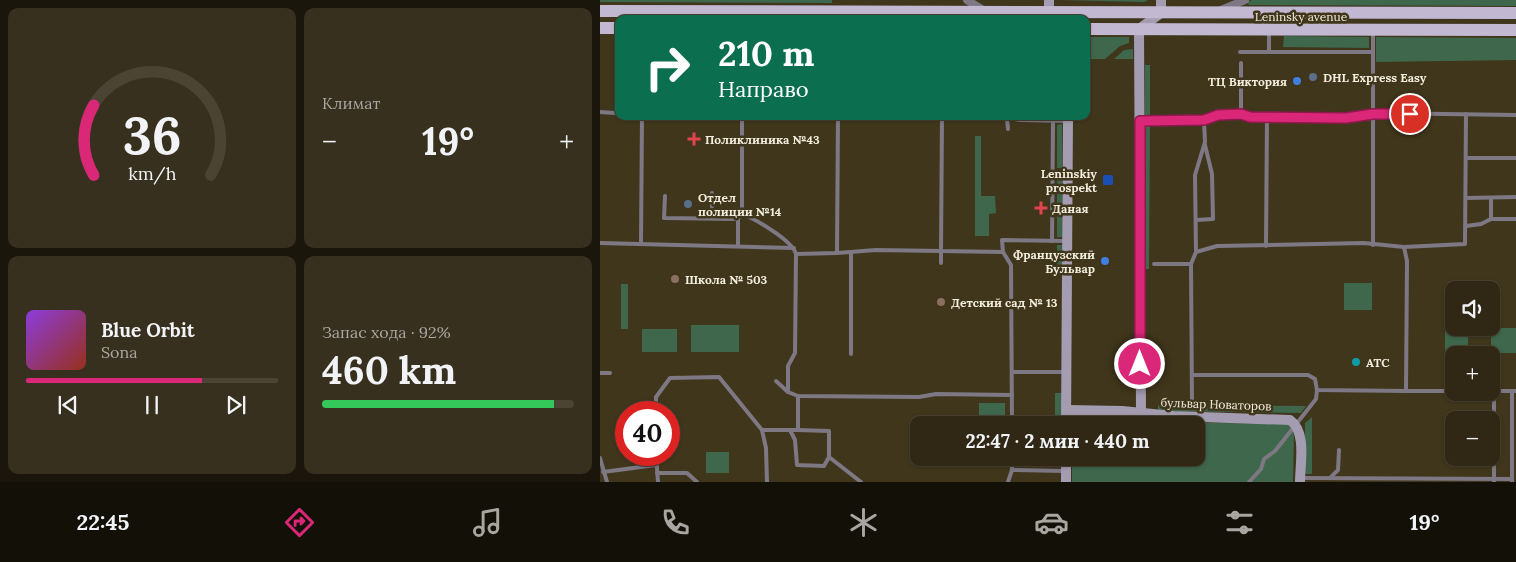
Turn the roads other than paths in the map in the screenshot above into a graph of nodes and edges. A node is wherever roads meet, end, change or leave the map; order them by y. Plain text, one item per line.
1 (967, 0) edge
2 (1245, 0) edge
3 (1161, 6) edge
4 (1052, 10) edge
5 (600, 11) edge
6 (987, 12) junction
7 (1139, 12) junction
8 (1215, 13) junction
9 (1516, 13) edge
10 (1065, 15) edge
11 (1086, 15) edge
12 (600, 28) edge
13 (615, 28) edge
14 (1090, 29) edge
15 (1139, 29) junction
16 (1269, 30) junction
17 (1374, 30) junction
18 (1516, 30) edge
19 (1240, 52) dead end
20 (1269, 52) junction
21 (1373, 52) junction
22 (1241, 63) dead end
23 (600, 112) edge
24 (615, 112) edge
25 (1241, 114) junction
26 (1373, 114) junction
27 (1466, 114) junction
28 (1516, 115) edge
29 (1266, 118) junction
30 (642, 120) edge
31 (742, 120) edge
32 (838, 120) edge
33 (942, 120) edge
34 (1007, 120) edge
35 (1030, 120) edge
36 (1060, 120) edge
37 (1068, 120) edge
38 (1204, 120) junction
39 (1053, 121) junction
40 (1140, 121) junction
41 (1008, 129) dead end
42 (1205, 142) junction
43 (1466, 158) junction
44 (1516, 158) edge
45 (1052, 172) junction
46 (1068, 172) junction
47 (712, 193) dead end
48 (664, 196) dead end
49 (1516, 197) edge
50 (1466, 198) junction
51 (1491, 198) junction
52 (742, 214) junction
53 (712, 218) junction
54 (738, 219) junction
55 (1491, 219) junction
56 (1516, 219) edge
57 (1196, 220) junction
58 (1466, 226) junction
59 (1052, 241) junction
60 (1068, 241) junction
61 (600, 243) edge
62 (642, 243) junction
63 (1373, 245) junction
64 (738, 246) junction
65 (1266, 246) junction
66 (1404, 247) junction
67 (794, 248) junction
68 (941, 251) junction
69 (851, 252) junction
70 (1003, 252) junction
71 (1196, 252) junction
72 (837, 253) junction
73 (796, 254) junction
74 (941, 262) dead end
75 (1154, 264) dead end
76 (1191, 264) junction
77 (851, 354) dead end
78 (1012, 372) junction
79 (1068, 372) junction
80 (600, 373) edge
81 (610, 373) dead end
82 (1192, 375) junction
83 (776, 381) dead end
84 (1317, 390) junction
85 (1406, 390) junction
86 (1445, 391) edge
87 (1500, 391) edge
88 (1514, 391) edge
89 (788, 392) junction
90 (798, 396) junction
91 (1012, 396) junction
92 (656, 401) edge
93 (1492, 401) edge
94 (1192, 402) dead end
95 (1068, 410) junction
96 (1141, 413) junction
97 (1012, 416) edge
98 (1067, 416) edge
99 (1296, 424) junction
100 (762, 430) junction
101 (790, 430) junction
102 (798, 430) junction
103 (1339, 450) dead end
104 (830, 457) junction
105 (600, 458) edge
106 (649, 466) edge
107 (656, 466) edge
108 (1012, 466) edge
109 (1066, 466) edge
110 (1012, 470) junction
111 (1066, 471) junction
112 (604, 472) junction
113 (656, 473) junction
114 (1321, 478) junction
115 (1330, 478) junction
116 (1300, 480) edge
117 (1494, 480) edge
118 (1512, 480) edge
119 (607, 482) edge
120 (658, 482) edge
121 (697, 482) edge
122 (767, 482) edge
123 (861, 482) edge
124 (1008, 482) edge
125 (1066, 482) edge
126 (1249, 482) edge
127 (1325, 482) edge

1 - 6 street
2 - 8 street
3 - 7 main road, Leninsky avenue
3 - 8 main road, Leninsky avenue
3 - 15 street
4 - 6 main road, Leninsky avenue
4 - 10 main road, Leninsky avenue
5 - 6 main road, Leninsky avenue
7 - 11 main road, Leninsky avenue
7 - 15 main road
8 - 9 main road, Leninsky avenue
12 - 13 main road
14 - 15 main road, Leninsky avenue
15 - 16 main road, Leninsky avenue
15 - 40 street
16 - 17 main road, Leninsky avenue
16 - 20 lane
17 - 18 main road, Leninsky avenue
17 - 21 lane
19 - 20 lane
20 - 21 lane
21 - 26 lane
22 - 25 lane
23 - 24 lane
25 - 29 lane
25 - 38 lane
26 - 27 lane
26 - 29 lane
26 - 63 lane
27 - 28 lane
27 - 43 lane
29 - 65 lane
30 - 62 lane
31 - 52 lane
32 - 72 lane
33 - 68 lane
34 - 41 lane
35 - 39 lane
36 - 39 lane
37 - 46 street
38 - 40 lane
38 - 42 lane
39 - 45 lane
40 - 96 street
42 - 57 lane
42 - 57 lane
43 - 44 lane
43 - 50 lane
45 - 46 lane
45 - 59 lane
46 - 60 street
47 - 53 lane
48 - 53 lane
49 - 51 lane
50 - 51 lane
50 - 58 lane
51 - 55 lane
52 - 54 lane
52 - 67 lane
53 - 54 lane
54 - 64 lane
55 - 56 lane
55 - 58 lane
57 - 71 lane
58 - 66 lane
59 - 60 lane
59 - 70 lane
60 - 79 street
61 - 62 lane
62 - 64 lane
63 - 65 lane
63 - 66 lane
64 - 67 lane
65 - 71 lane
66 - 85 lane
67 - 73 lane
68 - 69 lane
68 - 70 lane
68 - 74 lane
69 - 72 lane
69 - 77 lane
70 - 78 lane
71 - 76 lane
72 - 73 lane
73 - 89 lane
75 - 76 lane
76 - 82 lane
78 - 79 lane
78 - 91 lane
79 - 95 street
80 - 81 lane
82 - 84 lane
82 - 94 lane
83 - 89 lane
84 - 85 lane
84 - 99 lane
85 - 86 lane
87 - 88 lane
88 - 118 lane
89 - 90 lane
90 - 91 lane
90 - 102 lane
91 - 97 lane
92 - 100 lane
93 - 117 lane
95 - 96 street, бульвар Новаторов
95 - 98 street
96 - 99 street, бульвар Новаторов
99 - 116 street
99 - 126 lane
100 - 101 lane
100 - 122 lane
101 - 102 lane
101 - 104 lane
102 - 104 lane
103 - 115 lane
104 - 123 lane
105 - 112 lane
106 - 112 lane
107 - 113 lane
108 - 110 lane
109 - 111 street
110 - 111 lane
110 - 124 lane
111 - 125 street
112 - 119 lane
113 - 120 lane
113 - 121 lane
114 - 115 lane
114 - 116 lane
114 - 127 lane
115 - 117 lane
117 - 118 lane

